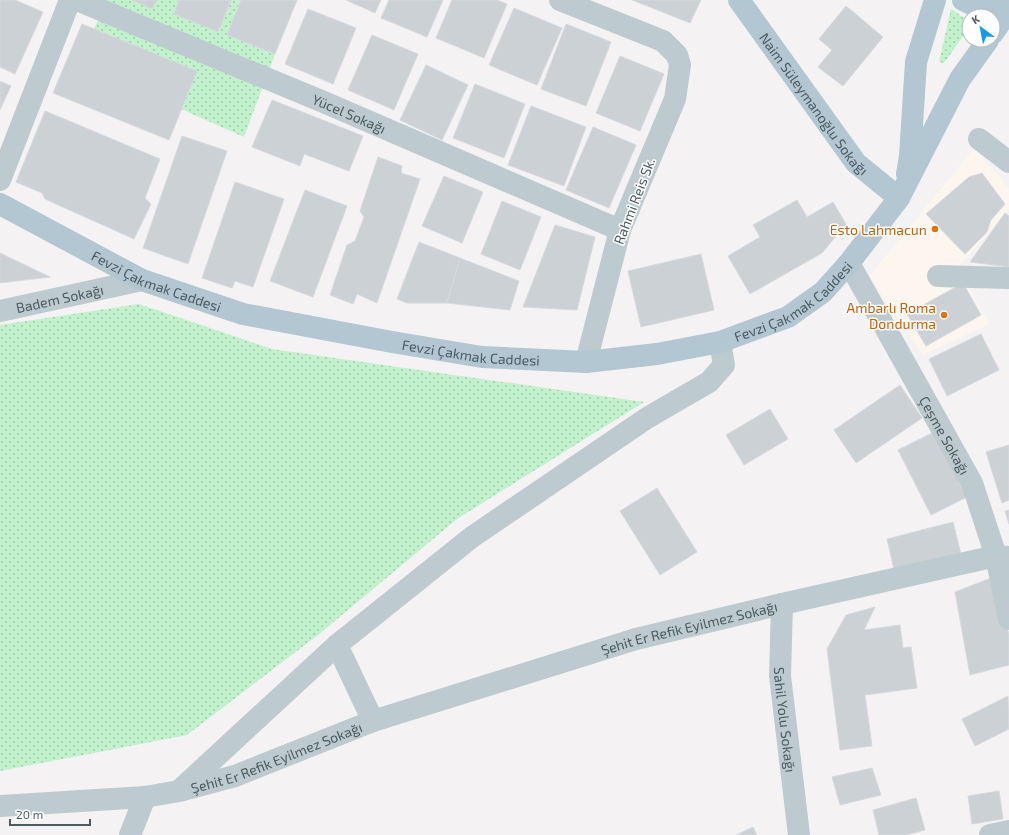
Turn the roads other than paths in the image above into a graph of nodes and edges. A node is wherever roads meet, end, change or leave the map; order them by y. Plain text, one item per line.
1 (70, 0) edge
2 (77, 0) edge
3 (560, 0) edge
4 (739, 0) edge
5 (935, 0) edge
6 (963, 0) edge
7 (1009, 1) edge
8 (1009, 10) edge
9 (1001, 22) edge
10 (982, 48) edge
11 (979, 139) dead end
12 (1009, 162) edge
13 (0, 180) edge
14 (902, 194) junction
15 (0, 204) edge
16 (620, 230) junction
17 (849, 263) junction
18 (938, 276) dead end
19 (1009, 278) edge
20 (142, 280) junction
21 (0, 311) edge
22 (720, 342) junction
23 (586, 362) junction
24 (1002, 556) edge
25 (782, 604) junction
26 (1009, 619) edge
27 (337, 645) junction
28 (374, 721) junction
29 (179, 791) junction
30 (145, 797) junction
31 (0, 806) edge
32 (1009, 831) edge
33 (130, 835) edge
34 (799, 835) edge
35 (990, 835) edge

1 - 13 street
2 - 16 street, Yücel Sokağı
3 - 16 street, Rahmi Reis Sk.
4 - 14 main road, Naim Süleymanoğlu Sokağı
5 - 14 main road, Fevzi Çakmak Caddesi
6 - 7 main road
8 - 9 main road
10 - 14 main road, Fevzi Çakmak Caddesi
11 - 12 street
14 - 17 main road, Fevzi Çakmak Caddesi
15 - 20 main road, Fevzi Çakmak Caddesi
16 - 23 street, Rahmi Reis Sk.
17 - 22 main road, Fevzi Çakmak Caddesi
17 - 24 street, Çeşme Sokağı
18 - 19 street
20 - 21 street, Badem Sokağı
20 - 23 main road, Fevzi Çakmak Caddesi
22 - 23 main road, Fevzi Çakmak Caddesi
22 - 27 street
24 - 25 street, Şehit Er Refik Eyilmez Sokağı
24 - 26 street, Çeşme Sokağı
25 - 28 street, Şehit Er Refik Eyilmez Sokağı
25 - 34 street, Sahil Yolu Sokağı
27 - 28 street, Şehit Er Refik Eyilmez Sokağı
27 - 29 street
28 - 29 street, Şehit Er Refik Eyilmez Sokağı
29 - 30 street, Şehit Er Refik Eyilmez Sokağı
30 - 31 street, Şehit Er Refik Eyilmez Sokağı
30 - 33 street
32 - 35 street

